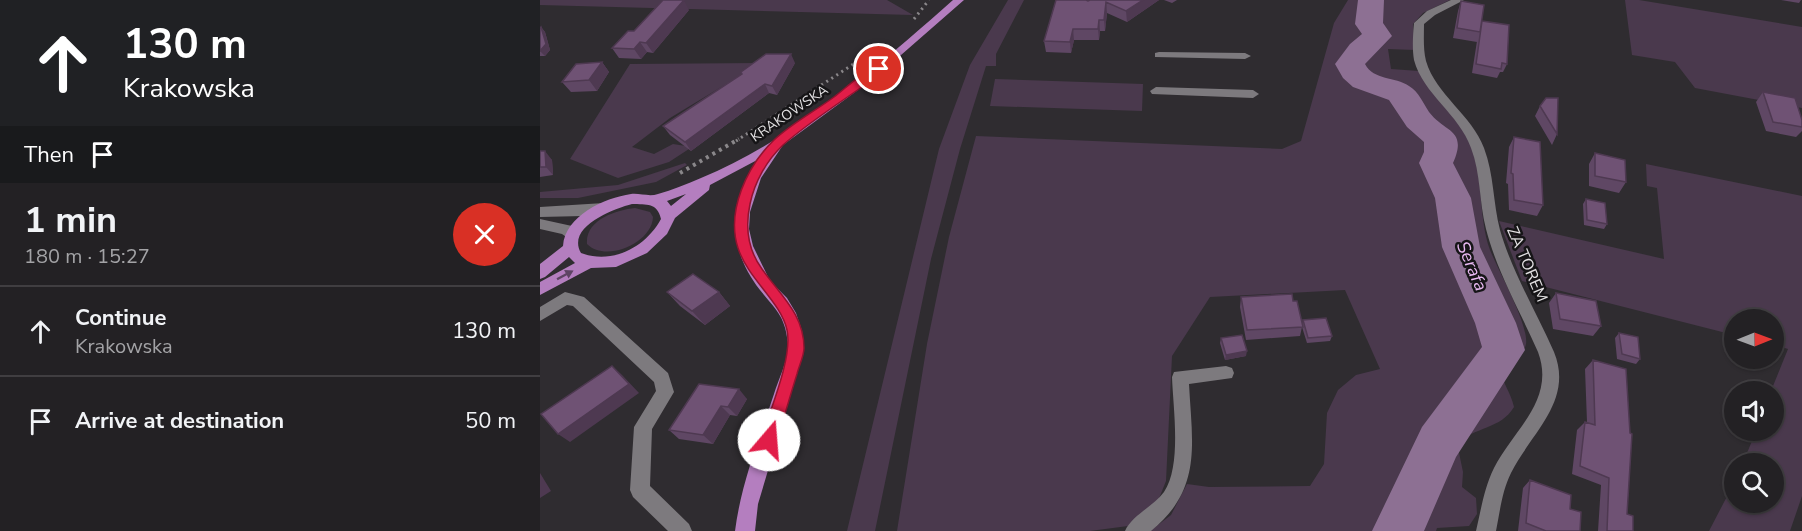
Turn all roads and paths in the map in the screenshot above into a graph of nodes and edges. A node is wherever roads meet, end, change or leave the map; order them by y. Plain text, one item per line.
1 (929, 0) edge
2 (959, 0) edge
3 (1459, 0) edge
4 (913, 22) dead end
5 (884, 44) dead end
6 (1159, 55) dead end
7 (1245, 56) dead end
8 (1156, 91) dead end
9 (1253, 94) dead end
10 (778, 143) junction
11 (674, 177) dead end
12 (715, 178) junction
13 (656, 200) junction
14 (604, 208) junction
15 (540, 212) edge
16 (669, 215) junction
17 (540, 224) edge
18 (571, 242) junction
19 (589, 262) junction
20 (540, 273) edge
21 (540, 289) edge
22 (540, 315) edge
23 (1226, 373) dead end
24 (682, 531) edge
25 (745, 531) edge
26 (1135, 531) edge
27 (1486, 531) edge

1 - 4 path
2 - 10 main road, KRAKOWSKA
3 - 27 street, ZA TOREM
5 - 11 path
6 - 7 street
8 - 9 street
10 - 12 main road, KRAKOWSKA
10 - 25 main road
12 - 13 main road, KRAKOWSKA
12 - 16 main road, KRAKOWSKA
13 - 14 main road, KRAKOWSKA
13 - 16 main road
14 - 15 street
14 - 18 main road, KRAKOWSKA
16 - 19 main road, KRAKOWSKA
17 - 18 street
18 - 19 main road
18 - 20 main road
21 -> 19 main road
22 - 24 street
23 - 26 street

